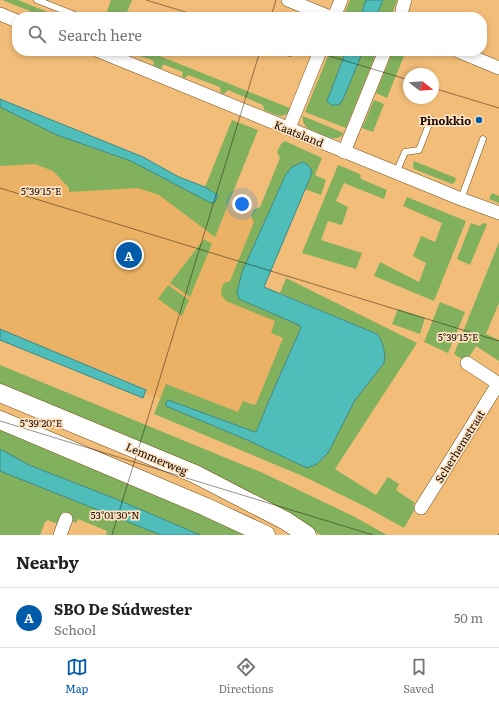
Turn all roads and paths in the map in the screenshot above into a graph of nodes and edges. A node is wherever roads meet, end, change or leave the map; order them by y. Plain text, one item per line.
1 (37, 0) edge
2 (288, 0) edge
3 (341, 0) edge
4 (405, 0) edge
5 (67, 12) edge
6 (314, 12) edge
7 (336, 12) edge
8 (402, 12) edge
9 (0, 14) edge
10 (12, 18) edge
11 (111, 56) edge
12 (318, 56) edge
13 (382, 56) edge
14 (470, 56) edge
15 (499, 68) edge
16 (431, 120) dead end
17 (289, 128) junction
18 (483, 139) dead end
19 (344, 152) junction
20 (396, 173) junction
21 (461, 199) junction
22 (499, 213) edge
23 (467, 362) dead end
24 (499, 384) edge
25 (0, 393) edge
26 (0, 420) edge
27 (421, 508) dead end
28 (66, 519) dead end
29 (60, 535) edge
30 (266, 535) edge
31 (307, 535) edge

1 - 5 lane
2 - 6 street
3 - 7 street
4 - 8 street
9 - 10 street
11 - 17 street, Kaatsland
12 - 17 street
13 - 19 street
14 - 15 street
16 - 20 lane
17 - 19 street, Kaatsland
18 - 21 lane
19 - 20 street, Kaatsland
20 - 21 street, Kaatsland
21 - 22 street, Kaatsland
23 - 24 street, Scherhemstraat
24 - 27 street, Scherhemstraat
25 - 31 main road, Lemmerweg
26 - 30 main road
28 - 29 street

